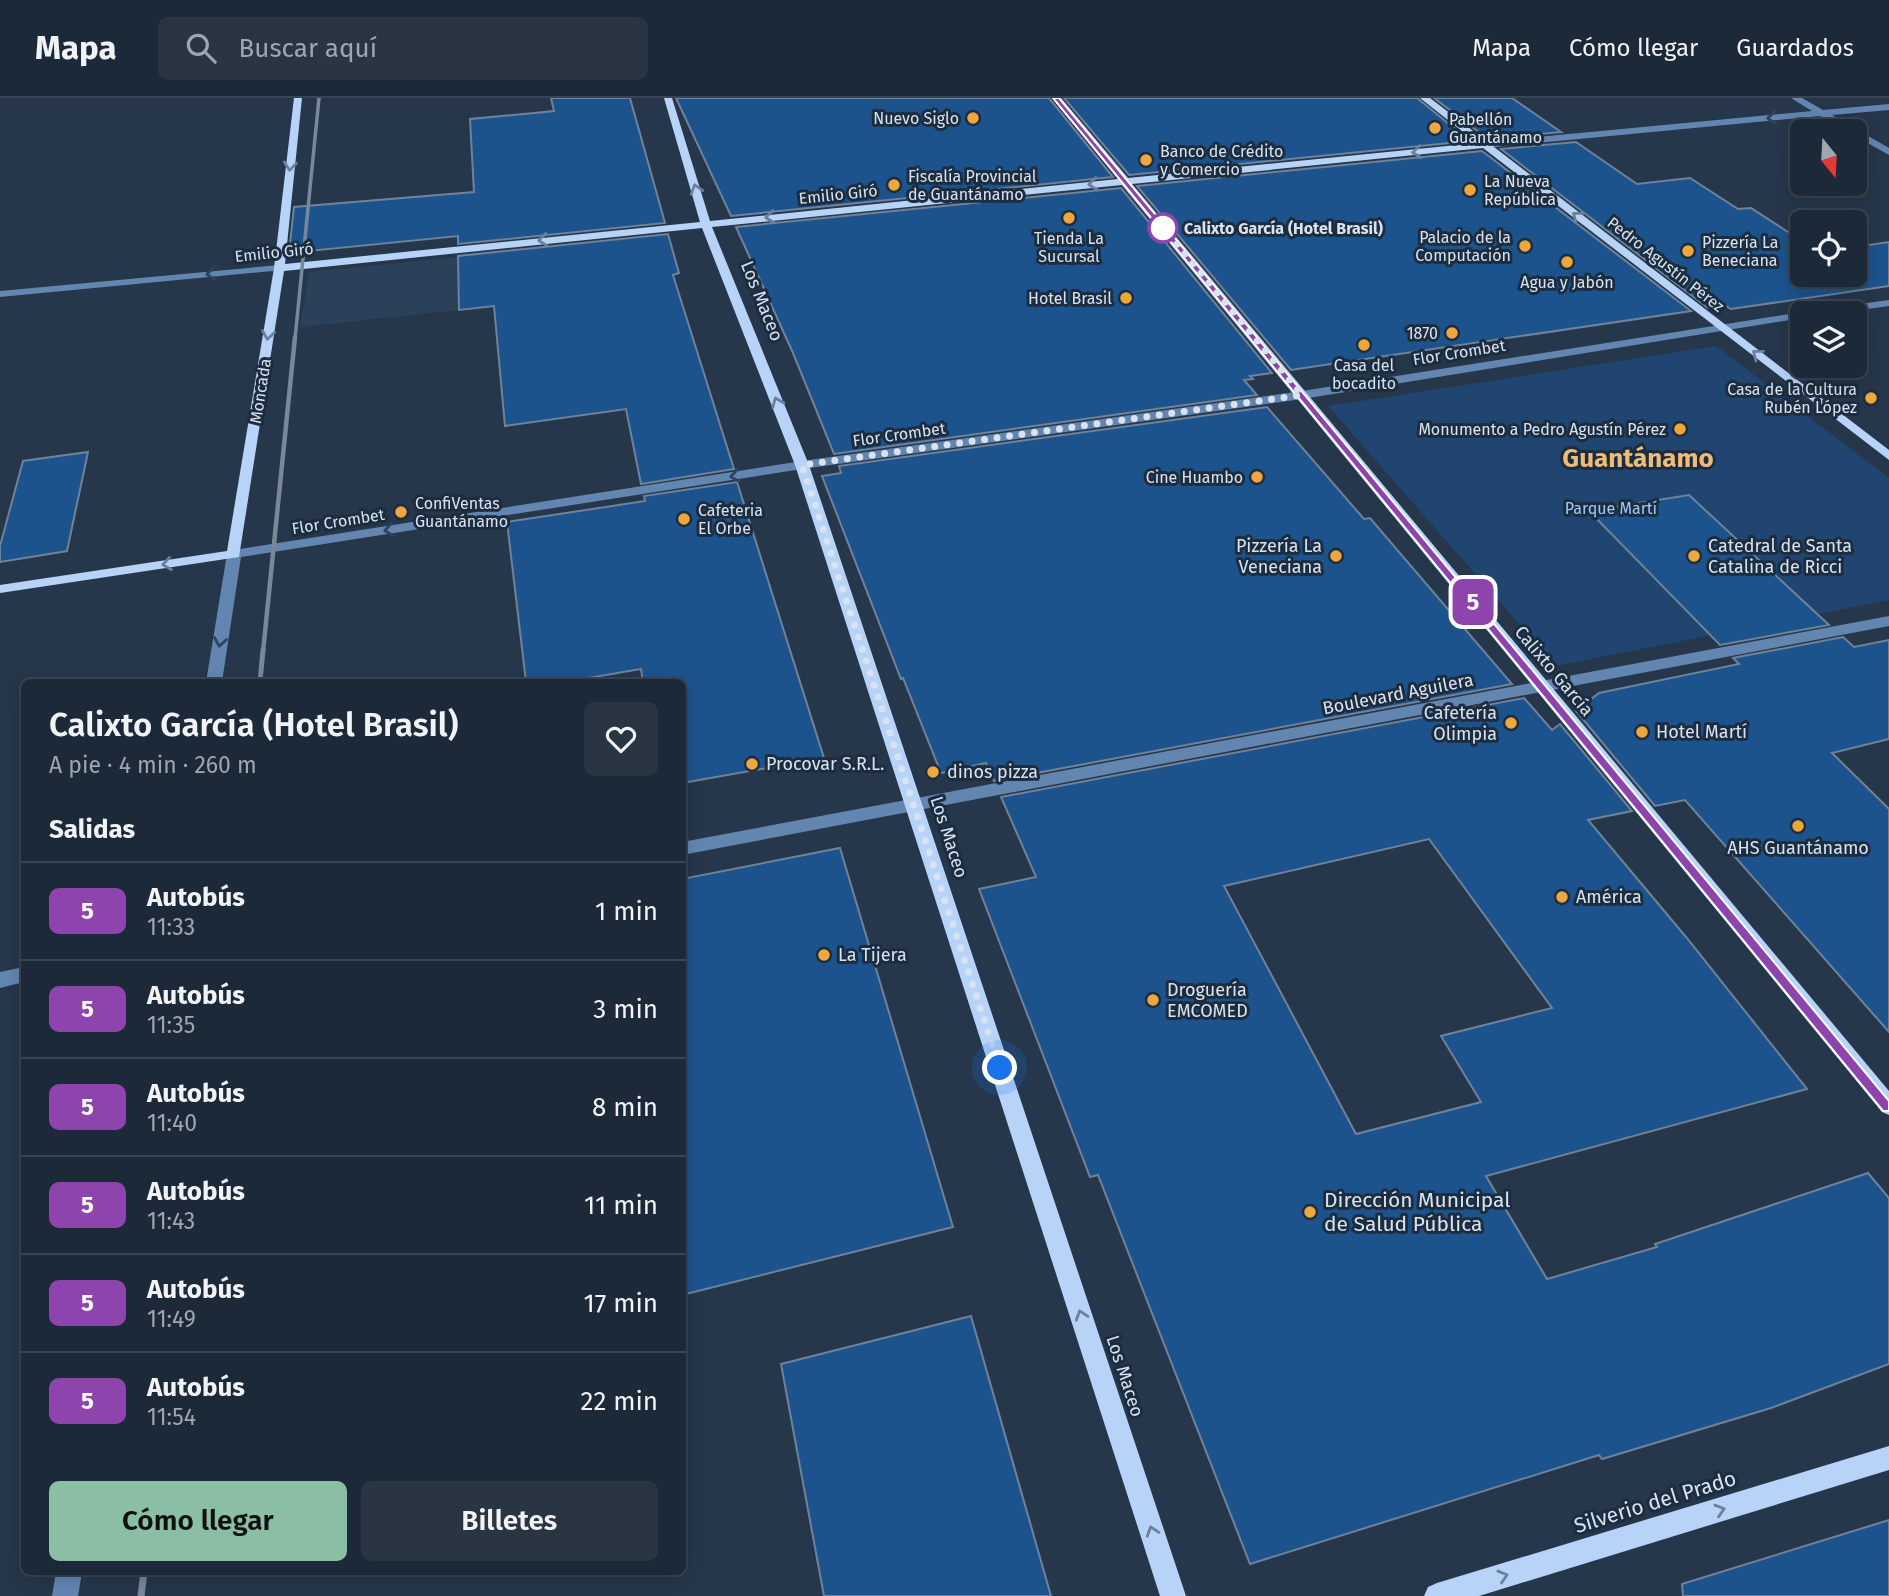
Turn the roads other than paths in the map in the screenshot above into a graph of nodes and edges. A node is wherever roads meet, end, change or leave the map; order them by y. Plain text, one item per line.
1 (298, 98) edge
2 (668, 98) edge
3 (1056, 98) edge
4 (1424, 98) edge
5 (1795, 98) edge
6 (1889, 107) edge
7 (1823, 114) junction
8 (1832, 119) edge
9 (1867, 139) edge
10 (1485, 145) junction
11 (1889, 152) edge
12 (1125, 181) junction
13 (706, 224) junction
14 (279, 268) junction
15 (0, 293) edge
16 (1889, 303) edge
17 (1867, 306) edge
18 (1790, 317) edge
19 (1721, 327) junction
20 (1302, 395) junction
21 (1889, 456) edge
22 (802, 465) junction
23 (234, 554) junction
24 (0, 589) edge
25 (1889, 621) edge
26 (214, 679) edge
27 (1542, 686) junction
28 (914, 804) junction
29 (686, 848) edge
30 (21, 976) edge
31 (0, 980) edge
32 (1889, 1106) edge
33 (1889, 1458) edge
34 (68, 1575) edge
35 (65, 1596) edge
36 (1173, 1596) edge
37 (1437, 1596) edge

1 -> 14 main road, Moncada
13 -> 2 main road, Los Maceo
3 - 12 main road, Calixto García
4 - 10 main road, Pedro Agustín Pérez
5 - 7 street
6 - 7 street, Emilio Giró
7 - 8 street
7 -> 10 street, Emilio Giró
9 - 11 street
10 -> 12 main road, Emilio Giró
19 -> 10 main road, Pedro Agustín Pérez
12 -> 13 main road, Emilio Giró
12 - 20 main road, Calixto García
13 -> 14 main road, Emilio Giró
22 -> 13 main road, Los Maceo
14 -> 15 street, Emilio Giró
14 -> 23 main road, Moncada
16 - 17 street
18 - 19 street, Flor Crombet
19 - 20 street, Flor Crombet
21 -> 19 main road, Pedro Agustín Pérez
20 - 22 street, Flor Crombet
20 - 27 main road, Calixto García
22 -> 23 street, Flor Crombet
22 - 28 main road, Los Maceo
23 -> 24 main road, Flor Crombet
23 -> 26 street, Moncada
25 - 27 street, Boulevard Aguilera
27 - 28 street, Boulevard Aguilera
27 - 32 main road, Calixto García
28 - 29 street, Boulevard Aguilera
36 -> 28 main road, Los Maceo
30 - 31 street
37 -> 33 main road, Silverio del Prado
34 - 35 street

